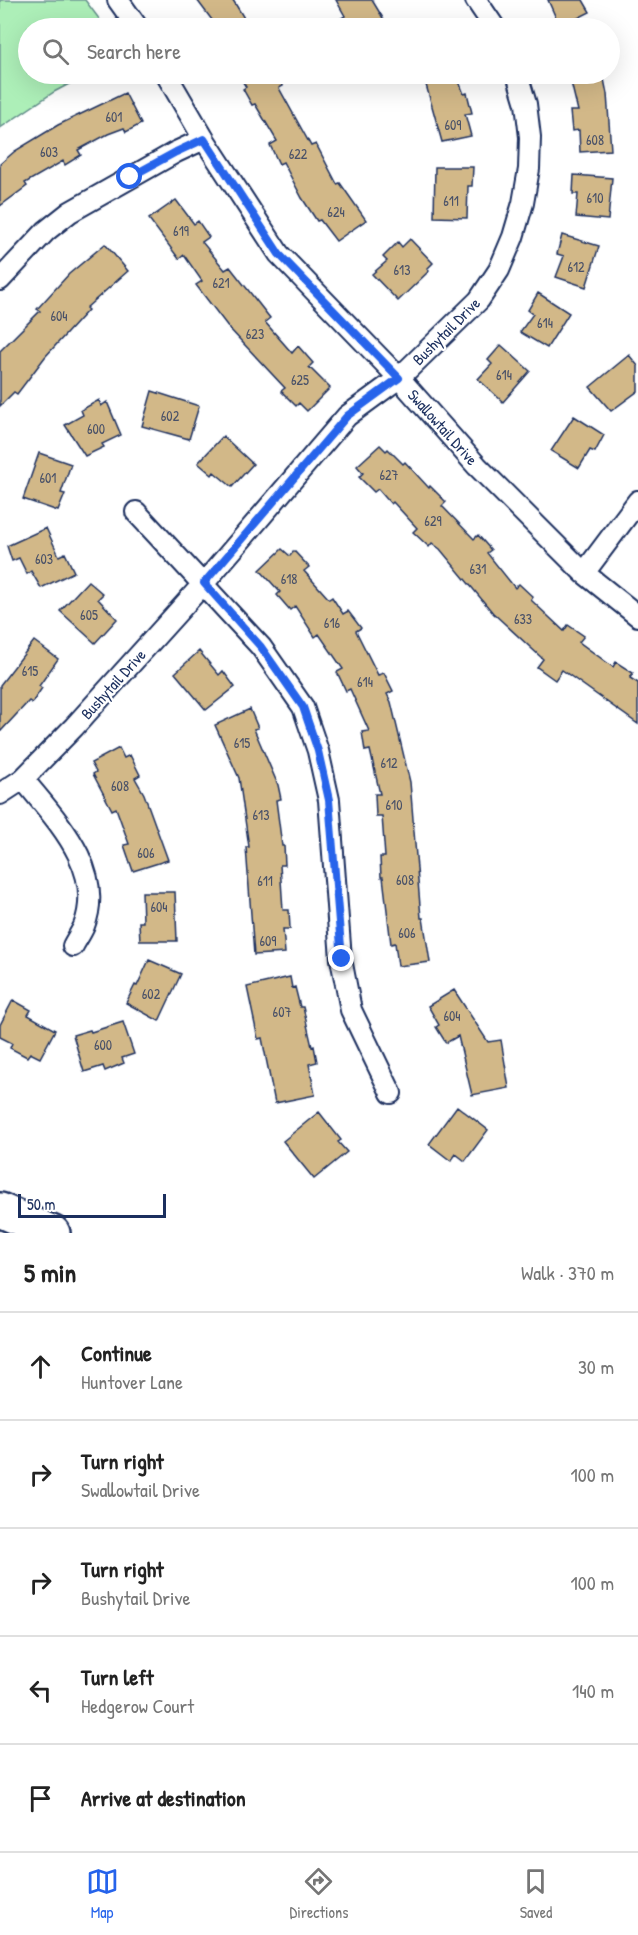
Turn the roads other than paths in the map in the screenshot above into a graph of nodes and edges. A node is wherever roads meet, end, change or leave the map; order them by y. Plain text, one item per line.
1 (118, 0) edge
2 (476, 0) edge
3 (131, 18) edge
4 (488, 18) edge
5 (172, 84) edge
6 (520, 84) edge
7 (204, 139) junction
8 (0, 280) edge
9 (399, 378) junction
10 (638, 501) edge
11 (136, 512) dead end
12 (584, 573) junction
13 (204, 583) junction
14 (638, 616) edge
15 (23, 779) junction
16 (0, 794) edge
17 (73, 946) dead end
18 (391, 1093) dead end
19 (0, 1210) edge
20 (53, 1233) edge

1 - 3 street
2 - 4 street
5 - 7 street, Swallowtail Drive
6 - 9 street, Bushytail Drive
7 - 8 street
7 - 9 street, Swallowtail Drive
9 - 12 street, Swallowtail Drive
9 - 13 street, Bushytail Drive
10 - 12 street
11 - 13 street
12 - 14 street, Swallowtail Drive
13 - 15 street, Bushytail Drive
13 - 18 street
15 - 16 street, Bushytail Drive
15 - 17 street
19 - 20 highway

